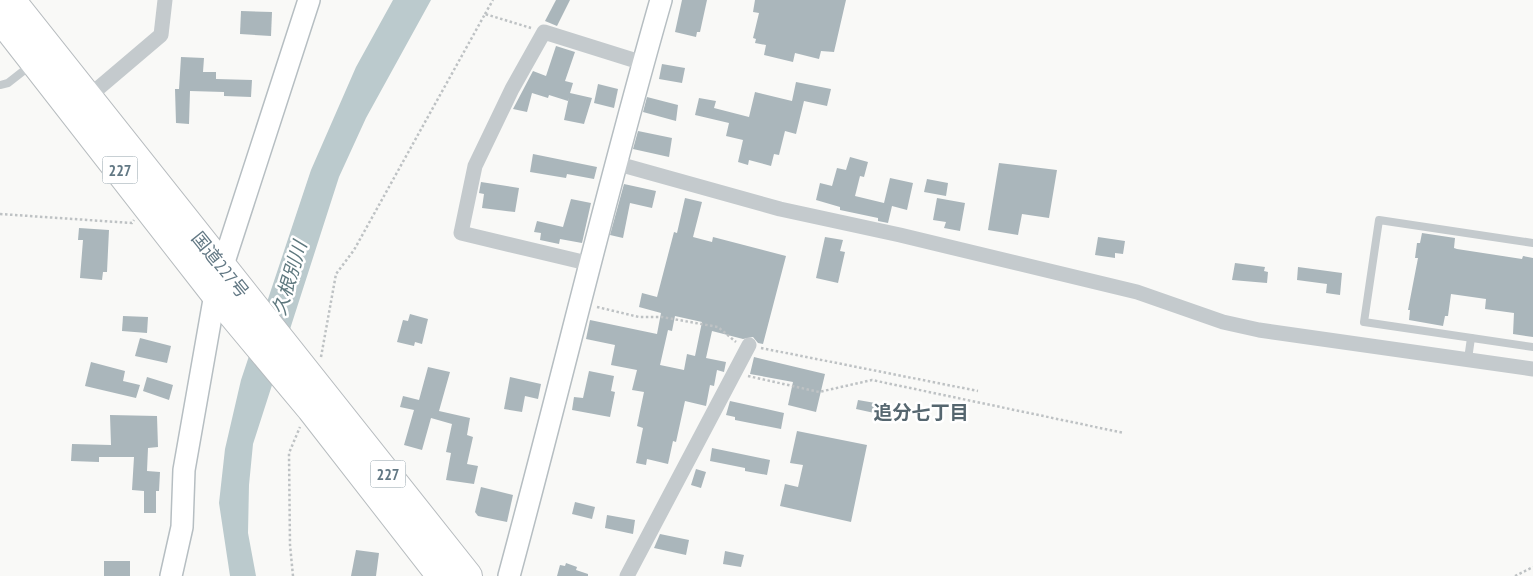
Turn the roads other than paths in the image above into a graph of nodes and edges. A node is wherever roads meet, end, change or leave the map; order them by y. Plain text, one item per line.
1 (10, 0) edge
2 (165, 0) edge
3 (309, 0) edge
4 (661, 0) edge
5 (0, 18) edge
6 (43, 56) junction
7 (643, 62) junction
8 (0, 86) edge
9 (88, 96) junction
10 (615, 163) junction
11 (1533, 243) edge
12 (591, 264) junction
13 (222, 268) junction
14 (215, 294) junction
15 (1471, 338) junction
16 (749, 345) road end
17 (1533, 347) edge
18 (1468, 359) junction
19 (1533, 369) edge
20 (307, 389) junction
21 (171, 576) edge
22 (441, 576) edge
23 (468, 576) edge
24 (509, 576) edge
25 (627, 576) edge

1 - 6 highway, 国道227号 / 227
2 - 9 street
3 - 13 street
4 - 7 street
5 - 6 highway, 国道227号 / 227
6 - 8 lane
6 - 9 highway, 国道227号 / 227
6 - 14 highway, 国道227号 / 227
7 - 10 street
7 - 12 street
9 - 13 highway, 国道227号 / 227
10 - 12 street
10 - 18 street
11 - 15 lane
12 - 24 street
13 - 14 street
13 - 20 highway, 国道227号 / 227
14 - 20 highway, 国道227号 / 227
14 - 21 street
15 - 17 lane
15 - 18 lane
16 - 25 street
18 - 19 street
20 - 22 highway, 国道227号 / 227
20 - 23 highway, 国道227号 / 227

